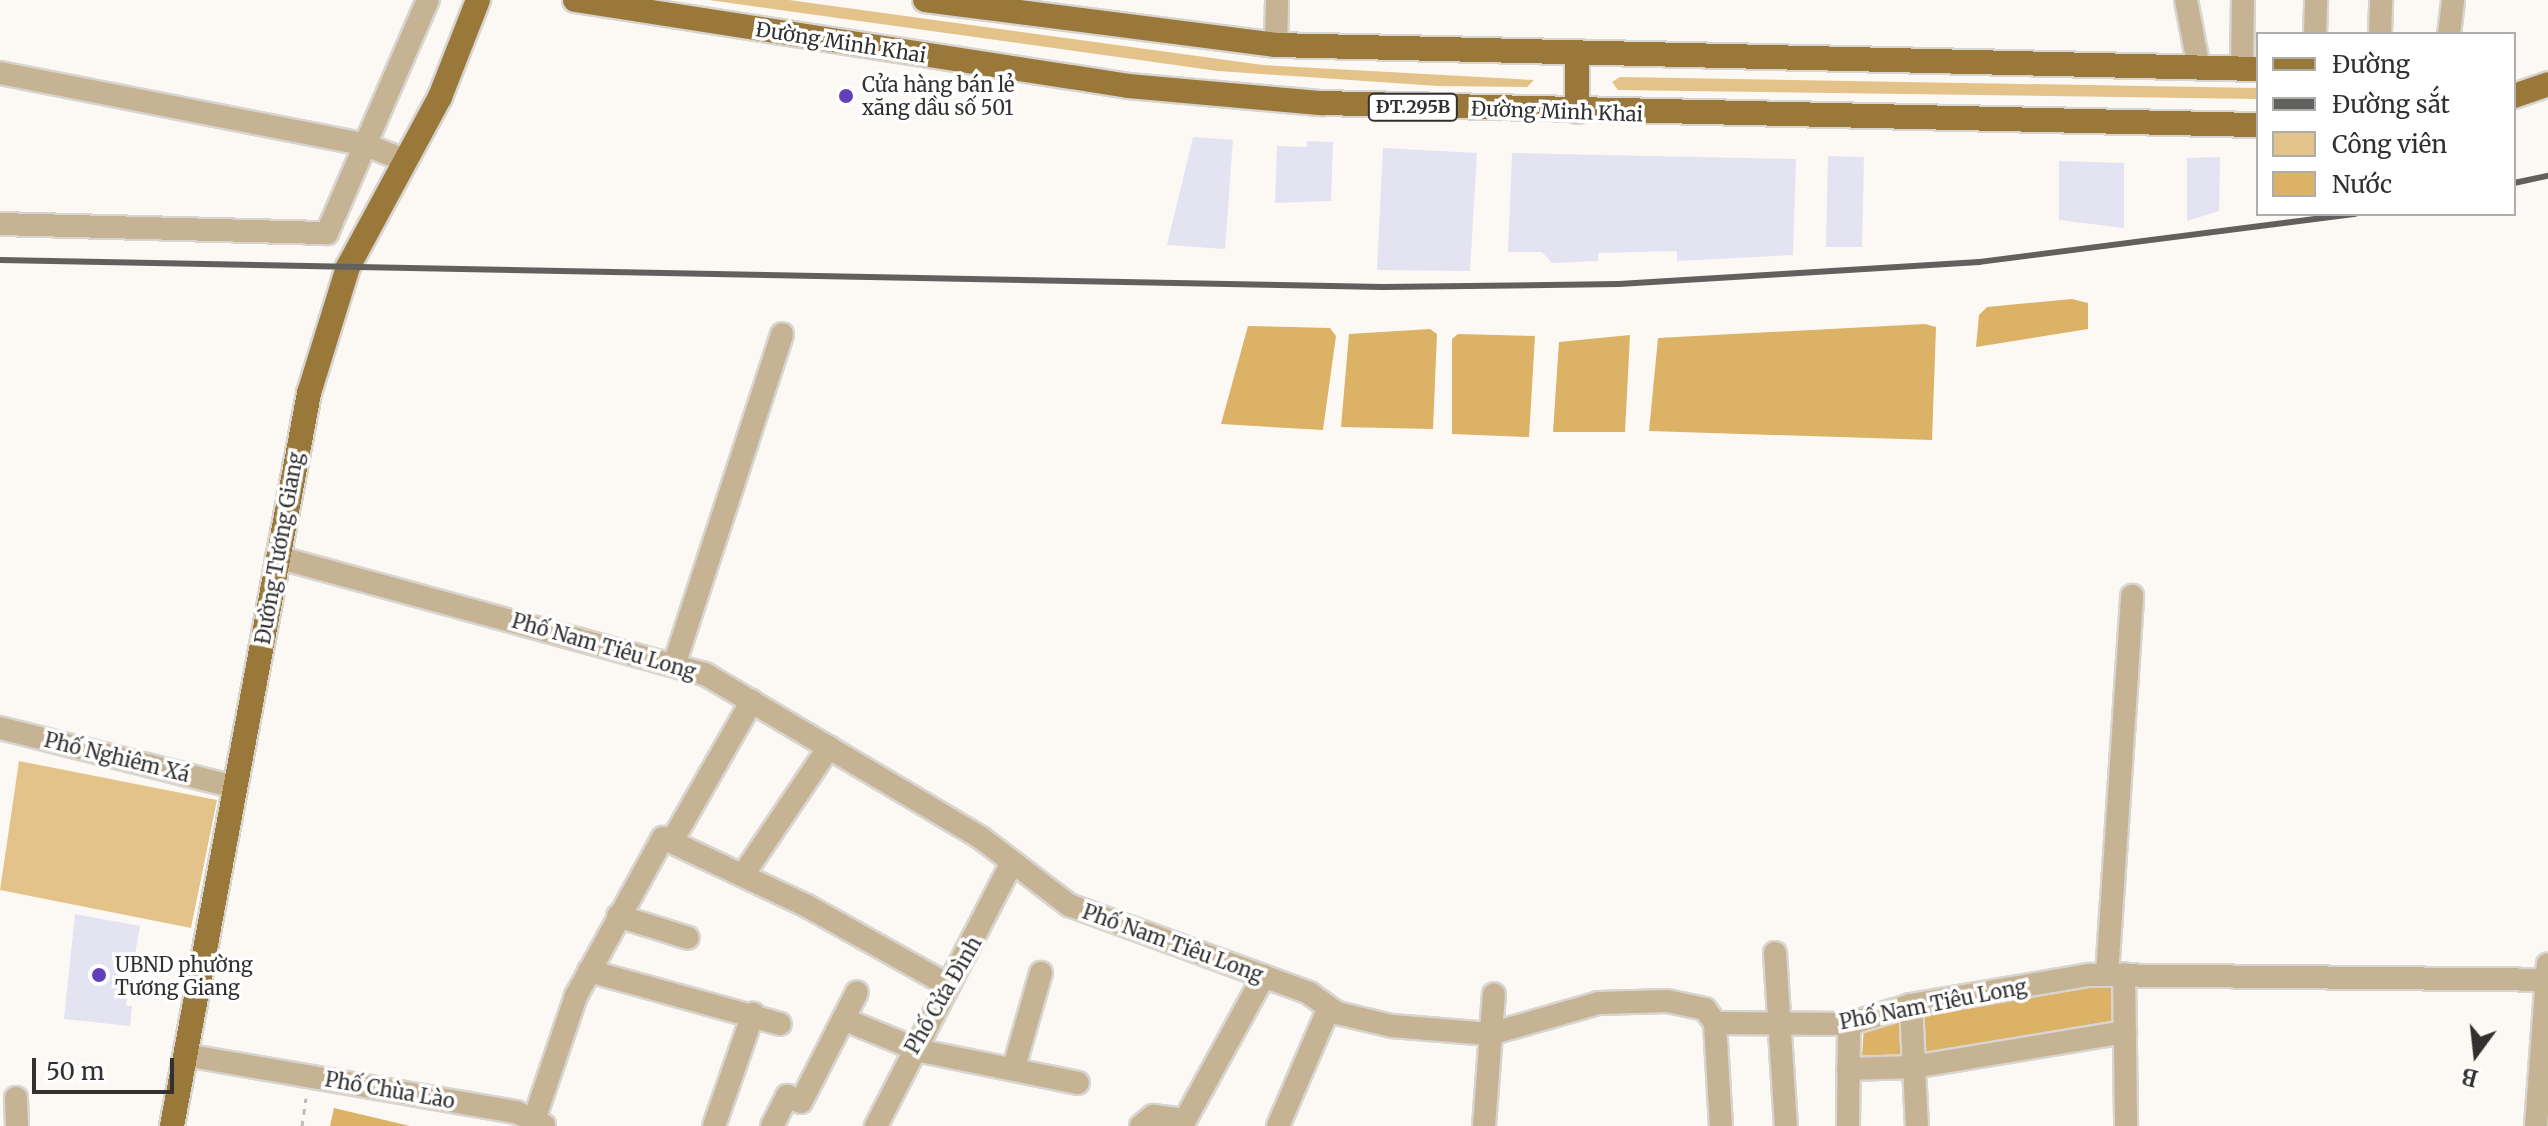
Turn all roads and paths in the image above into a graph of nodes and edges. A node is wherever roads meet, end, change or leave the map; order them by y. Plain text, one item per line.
1 (428, 0) edge
2 (478, 0) edge
3 (575, 0) edge
4 (925, 0) edge
5 (1277, 0) edge
6 (2186, 0) edge
7 (2243, 0) edge
8 (2316, 0) edge
9 (2381, 0) edge
10 (2453, 0) edge
11 (2315, 32) edge
12 (2380, 32) edge
13 (2449, 32) edge
14 (1276, 45) junction
15 (1577, 56) junction
16 (2199, 69) junction
17 (2250, 69) edge
18 (0, 73) edge
19 (2516, 76) edge
20 (2548, 81) edge
21 (2516, 95) edge
22 (1577, 111) junction
23 (2256, 125) edge
24 (366, 145) junction
25 (404, 160) junction
26 (0, 224) edge
27 (782, 334) dead end
28 (277, 557) junction
29 (2132, 596) dead end
30 (674, 665) junction
31 (752, 701) junction
32 (0, 728) edge
33 (829, 747) junction
34 (235, 787) junction
35 (672, 841) junction
36 (1011, 865) junction
37 (743, 875) junction
38 (618, 916) junction
39 (688, 938) dead end
40 (1775, 953) dead end
41 (589, 971) junction
42 (2547, 972) edge
43 (1041, 973) dead end
44 (2116, 974) junction
45 (1264, 976) junction
46 (946, 984) junction
47 (857, 992) dead end
48 (1494, 994) dead end
49 (1911, 1009) junction
50 (1328, 1010) junction
51 (753, 1014) junction
52 (843, 1019) junction
53 (1715, 1023) junction
54 (1779, 1023) junction
55 (780, 1024) dead end
56 (1849, 1024) junction
57 (2125, 1032) junction
58 (1490, 1034) junction
59 (911, 1047) junction
60 (185, 1055) junction
61 (1014, 1067) junction
62 (1913, 1067) junction
63 (1848, 1069) junction
64 (310, 1077) junction
65 (1078, 1083) dead end
66 (16, 1098) dead end
67 (540, 1123) edge
68 (1193, 1123) edge
69 (17, 1126) edge
70 (172, 1126) edge
71 (302, 1126) edge
72 (714, 1126) edge
73 (772, 1126) edge
74 (876, 1126) edge
75 (1141, 1126) edge
76 (1278, 1126) edge
77 (1484, 1126) edge
78 (1721, 1126) edge
79 (1786, 1126) edge
80 (1848, 1126) edge
81 (1917, 1126) edge
82 (2126, 1126) edge
83 (2536, 1126) edge

1 - 24 street
2 - 25 main road, Đường Tương Giang
3 - 22 main road, Đường Minh Khai / ĐT.295B
4 - 14 main road
5 - 14 street
6 - 16 street
7 - 17 street
8 - 11 street
9 - 12 street
10 - 13 street
14 - 15 main road
15 - 16 main road
15 - 22 main road
16 - 17 main road
18 - 24 street
19 - 20 main road
20 - 21 main road
22 - 23 main road, Đường Minh Khai / ĐT.295B
24 - 25 street
24 - 26 street
25 - 28 main road, Đường Tương Giang
27 - 30 street
28 - 30 street, Phố Nam Tiêu Long
28 - 34 main road, Đường Tương Giang
29 - 44 street
30 - 31 street, Phố Nam Tiêu Long
31 - 33 street, Phố Nam Tiêu Long
31 - 35 street
32 - 34 street, Phố Nghiêm Xá
33 - 36 street, Phố Nam Tiêu Long
33 - 37 street
34 - 60 main road, Đường Tương Giang
35 - 37 street
35 - 38 street
36 - 45 street, Phố Nam Tiêu Long
36 - 46 street, Phố Cửa Đình
37 - 46 street
38 - 39 street
38 - 41 street
40 - 54 street
41 - 51 street
41 - 67 street
42 - 44 street, Phố Nam Tiêu Long
42 - 83 street
43 - 61 street
44 - 49 street, Phố Nam Tiêu Long
44 - 57 street
45 - 50 street, Phố Nam Tiêu Long
45 - 68 street
46 - 59 street, Phố Cửa Đình
47 - 52 street
48 - 58 street
49 - 56 street, Phố Nam Tiêu Long
49 - 62 street
50 - 58 street, Phố Nam Tiêu Long
50 - 76 street
51 - 55 street
51 - 72 street
52 - 59 street
52 - 73 street
53 - 54 street, Phố Nam Tiêu Long
53 - 58 street, Phố Nam Tiêu Long
53 - 78 street
54 - 56 street, Phố Nam Tiêu Long
54 - 79 street
56 - 63 street
57 - 62 street
57 - 82 street
58 - 77 street
59 - 61 street
59 - 74 street, Phố Cửa Đình
60 - 64 street, Phố Chùa Lào
60 - 70 main road, Đường Tương Giang
61 - 65 street
62 - 63 street
62 - 81 street
63 - 80 street
64 - 67 street, Phố Chùa Lào
64 - 71 path
66 - 69 street
68 - 75 street

